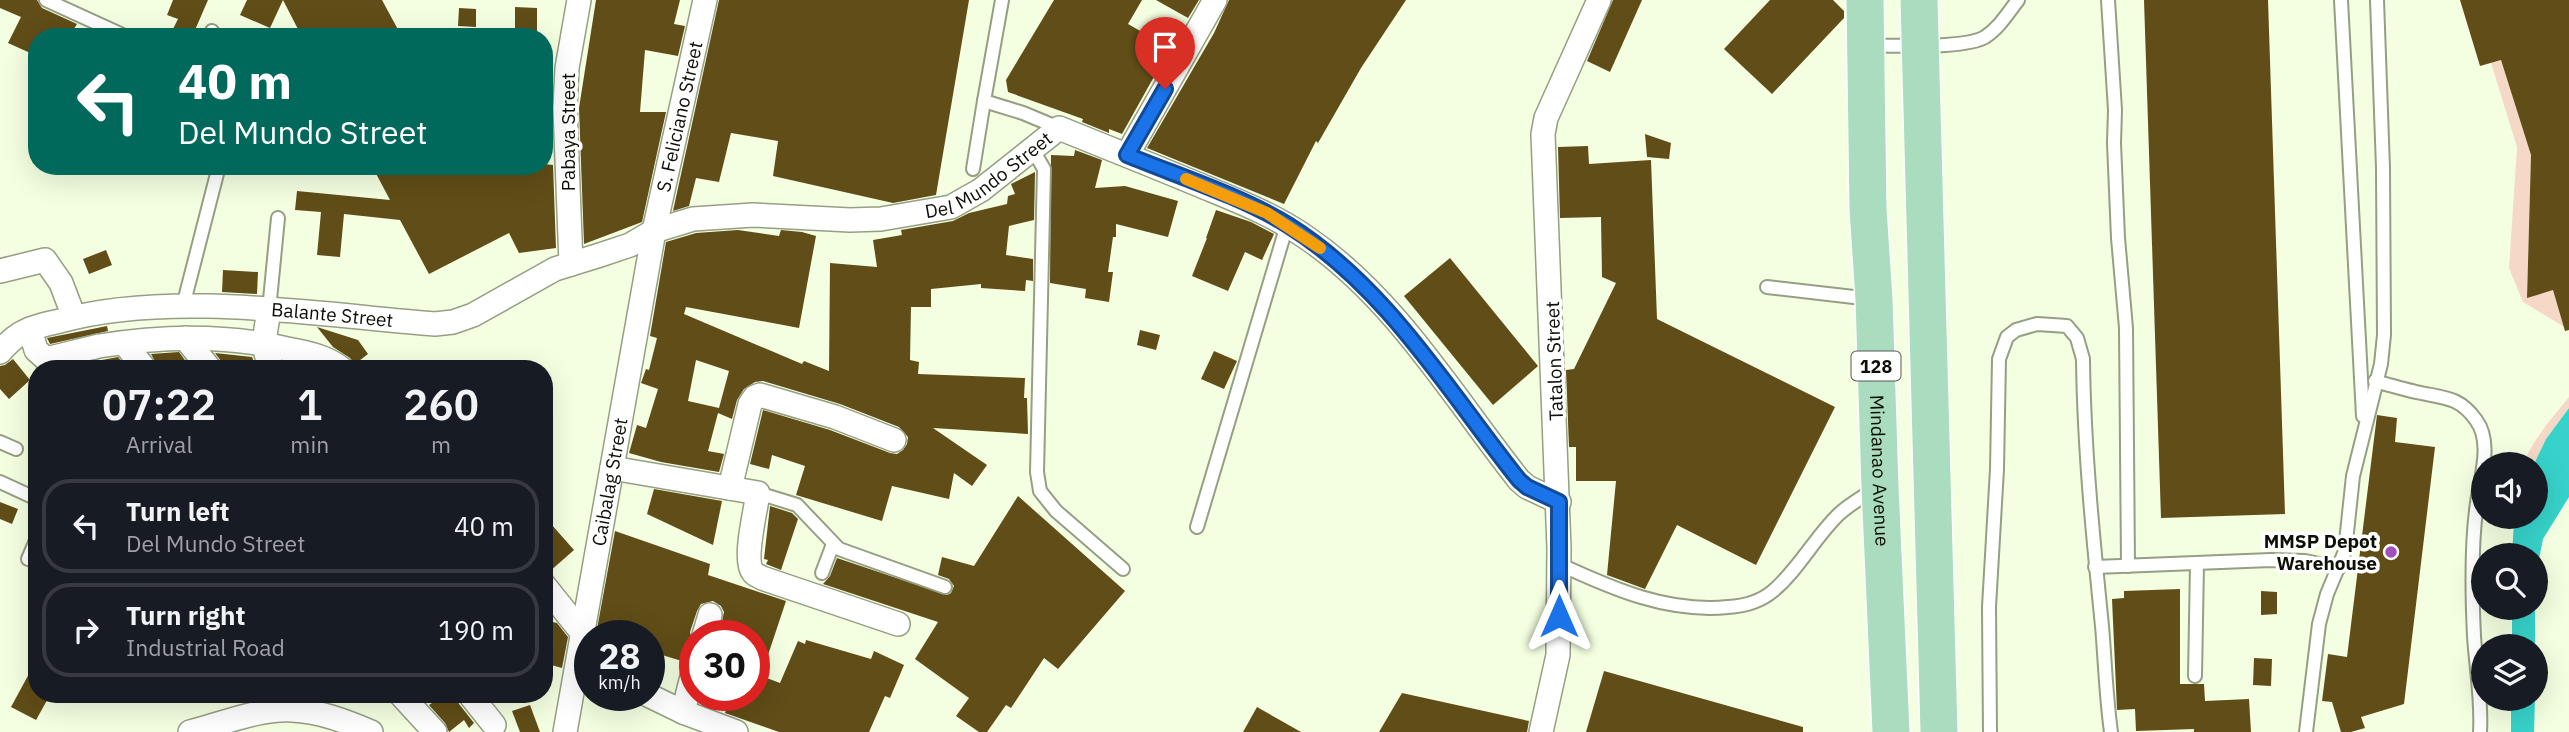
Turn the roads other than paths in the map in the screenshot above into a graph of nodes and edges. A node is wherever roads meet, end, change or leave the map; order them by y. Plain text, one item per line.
1 (46, 0) edge
2 (579, 0) edge
3 (705, 0) edge
4 (1002, 0) edge
5 (1215, 0) edge
6 (1600, 0) edge
7 (1865, 0) edge
8 (1919, 0) edge
9 (2018, 0) edge
10 (2108, 0) edge
11 (2342, 0) edge
12 (2377, 0) edge
13 (107, 28) edge
14 (1920, 44) junction
15 (1866, 46) junction
16 (984, 102) junction
17 (1059, 128) junction
18 (1033, 150) junction
19 (1127, 155) junction
20 (973, 169) dead end
21 (217, 175) edge
22 (278, 218) dead end
23 (1287, 225) junction
24 (654, 231) junction
25 (571, 264) junction
26 (0, 271) edge
27 (1767, 287) dead end
28 (1874, 299) junction
29 (183, 306) junction
30 (269, 310) junction
31 (74, 317) junction
32 (185, 338) junction
33 (10, 339) edge
34 (124, 342) junction
35 (265, 344) junction
36 (54, 360) edge
37 (75, 360) edge
38 (138, 360) edge
39 (203, 360) edge
40 (267, 360) edge
41 (326, 360) edge
42 (2375, 381) junction
43 (2364, 426) junction
44 (894, 440) dead end
45 (0, 442) edge
46 (16, 449) dead end
47 (612, 468) junction
48 (0, 482) edge
49 (1880, 487) junction
50 (730, 488) junction
51 (758, 493) junction
52 (28, 495) edge
53 (1559, 502) junction
54 (1197, 527) dead end
55 (833, 544) junction
56 (1559, 564) junction
57 (2197, 564) junction
58 (2128, 566) junction
59 (2095, 567) junction
60 (2339, 568) junction
61 (1123, 569) dead end
62 (822, 573) dead end
63 (945, 587) dead end
64 (553, 596) edge
65 (589, 620) edge
66 (574, 623) edge
67 (898, 624) dead end
68 (2195, 677) dead end
69 (574, 692) edge
70 (283, 703) edge
71 (287, 703) edge
72 (408, 703) edge
73 (476, 703) edge
74 (665, 703) edge
75 (683, 712) joint
76 (494, 725) dead end
77 (192, 731) edge
78 (371, 732) edge
79 (435, 732) edge
80 (565, 732) edge
81 (736, 732) edge
82 (1541, 732) edge
83 (1891, 732) edge
84 (1939, 732) edge
85 (1990, 732) edge
86 (2111, 732) edge
87 (2306, 732) edge
88 (2480, 732) edge

1 - 13 lane
2 - 25 street, Pabaya Street
3 - 24 street, S. Feliciano Street
4 - 16 lane
5 - 19 street
6 - 53 street, Tatalon Street
7 - 15 main road, Mindanao Avenue / 128
8 - 14 main road, 128
9 - 14 lane
10 - 58 lane
11 - 43 lane
12 - 42 lane
14 - 15 lane
14 - 84 main road, 128
15 - 28 main road, Mindanao Avenue / 128
16 - 17 lane
16 - 20 lane
17 - 18 street, Del Mundo Street
17 - 19 street, Del Mundo Street
18 - 24 street, Del Mundo Street
18 - 61 lane
19 - 23 street, Del Mundo Street
21 - 29 lane
22 - 30 lane
23 - 53 street, Del Mundo Street
23 - 54 lane
24 - 25 street, Balante Street
24 - 47 street, Caibalag Street
25 - 30 street, Balante Street
26 - 31 street
27 - 28 lane
28 - 49 main road, Mindanao Avenue / 128
29 - 30 street, Balante Street
29 - 31 street, Balante Street
30 - 35 street
31 - 33 street, Balante Street
32 - 34 street
32 - 35 street
32 - 39 street
33 - 36 street
34 - 37 street
34 - 38 street
35 - 40 street
35 - 41 street
42 - 43 lane
42 - 88 lane
43 - 60 lane
44 - 50 street
45 - 46 lane
47 - 50 street
47 - 65 street, Caibalag Street
48 - 52 lane
49 - 56 lane
49 - 83 main road, Mindanao Avenue / 128
50 - 51 street
51 - 55 lane
51 - 67 street
53 - 56 street, Tatalon Street
55 - 62 lane
55 - 63 lane
56 - 82 street, Tatalon Street
57 - 58 lane
57 - 60 lane
57 - 68 lane
58 - 59 lane
59 - 85 lane
59 - 86 lane
60 - 87 lane
64 - 66 street
69 - 80 street, Caibalag Street
70 - 77 street
71 - 78 street
72 - 79 street
73 - 76 street
74 - 75 street
75 - 81 street

